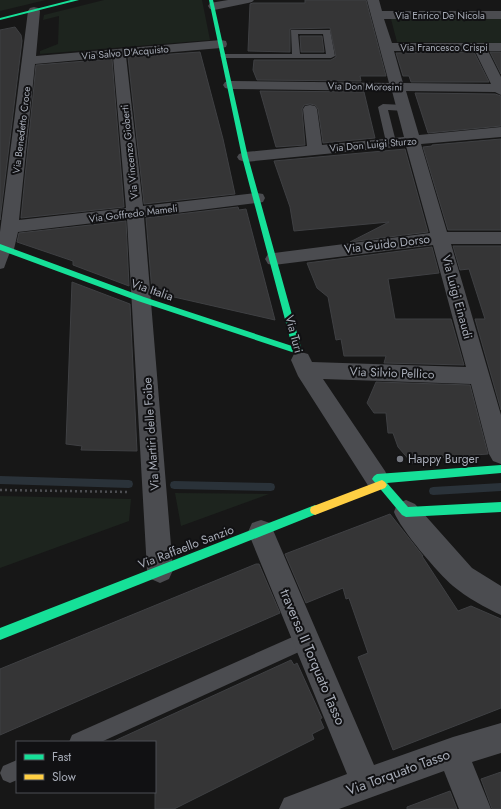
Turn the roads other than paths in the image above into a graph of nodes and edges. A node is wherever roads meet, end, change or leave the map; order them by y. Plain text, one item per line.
1 (73, 0) edge
2 (248, 0) edge
3 (374, 0) edge
4 (212, 3) edge
5 (34, 10) junction
6 (378, 15) junction
7 (501, 15) edge
8 (0, 19) edge
9 (386, 47) junction
10 (480, 47) junction
11 (501, 47) edge
12 (222, 50) junction
13 (119, 53) junction
14 (296, 56) junction
15 (29, 60) junction
16 (230, 85) junction
17 (398, 86) junction
18 (500, 89) edge
19 (404, 108) junction
20 (310, 110) dead end
21 (501, 132) edge
22 (414, 140) junction
23 (391, 142) junction
24 (315, 150) junction
25 (245, 157) junction
26 (257, 198) junction
27 (135, 213) junction
28 (10, 227) junction
29 (441, 238) junction
30 (501, 238) edge
31 (2, 254) edge
32 (274, 259) junction
33 (141, 299) junction
34 (302, 361) junction
35 (479, 376) junction
36 (501, 454) edge
37 (501, 469) edge
38 (379, 482) junction
39 (501, 507) edge
40 (406, 512) junction
41 (261, 532) junction
42 (160, 570) junction
43 (501, 601) edge
44 (0, 634) edge
45 (306, 640) junction
46 (501, 738) edge
47 (81, 741) edge
48 (453, 752) junction
49 (366, 784) junction
50 (295, 809) edge
51 (476, 809) edge

1 - 5 street
2 - 4 street
3 - 6 street, Via Luigi Einaudi
4 - 12 street, Via Turi
5 - 8 street
5 - 15 street, Via Benedetto Croce
6 - 7 street, Via Enrico De Nicola
6 - 9 street, Via Luigi Einaudi
9 - 10 street, Via Francesco Crispi
9 - 17 street, Via Luigi Einaudi
10 - 11 street, Via Francesco Crispi
10 - 18 street
12 - 13 street, Via Salvo D'Acquisto
12 - 14 lane
12 - 16 street, Via Turi
13 - 15 street, Via Salvo D'Acquisto
13 - 27 street, Via Vincenzo Gioberti
14 - 14 lane
15 - 28 street, Via Benedetto Croce
16 - 17 street, Via Don Morosini
16 - 25 street, Via Turi
17 - 18 street, Via Don Morosini
17 - 19 street, Via Luigi Einaudi
19 - 22 street, Via Luigi Einaudi
19 - 23 lane
20 - 24 street
21 - 22 street, Via Don Luigi Sturzo
22 - 23 street, Via Don Luigi Sturzo
22 - 29 street, Via Luigi Einaudi
23 - 24 street, Via Don Luigi Sturzo
24 - 25 street, Via Don Luigi Sturzo
25 - 26 street, Via Turi
26 - 27 street, Via Goffredo Mameli
26 - 32 street, Via Turi
27 - 28 street, Via Goffredo Mameli
27 - 33 street, Via Vincenzo Gioberti
28 - 31 street, Via Benedetto Croce
29 - 30 street, Via Guido Dorso
29 - 32 street, Via Guido Dorso
29 - 35 street, Via Luigi Einaudi
31 - 33 street, Via Italia
32 - 34 street, Via Turi
33 - 34 street, Via Italia
33 - 42 street, Via Martiri delle Foibe
34 - 35 street, Via Silvio Pellico
34 - 38 street, Via Turi
35 - 36 street, Via Luigi Einaudi
37 - 38 street, Via Raffaello Sanzio
38 - 40 street, Via Turi
38 - 41 street, Via Raffaello Sanzio
39 - 40 street
40 - 43 street, Via Turi
41 - 42 street, Via Raffaello Sanzio
41 - 45 street, traversa II Torquato Tasso
42 - 44 street, Via Raffaello Sanzio
45 - 47 lane
45 - 49 street, traversa II Torquato Tasso
46 - 48 street, Via Torquato Tasso
48 - 49 street, Via Torquato Tasso
48 - 51 street
49 - 50 street, Via Torquato Tasso

